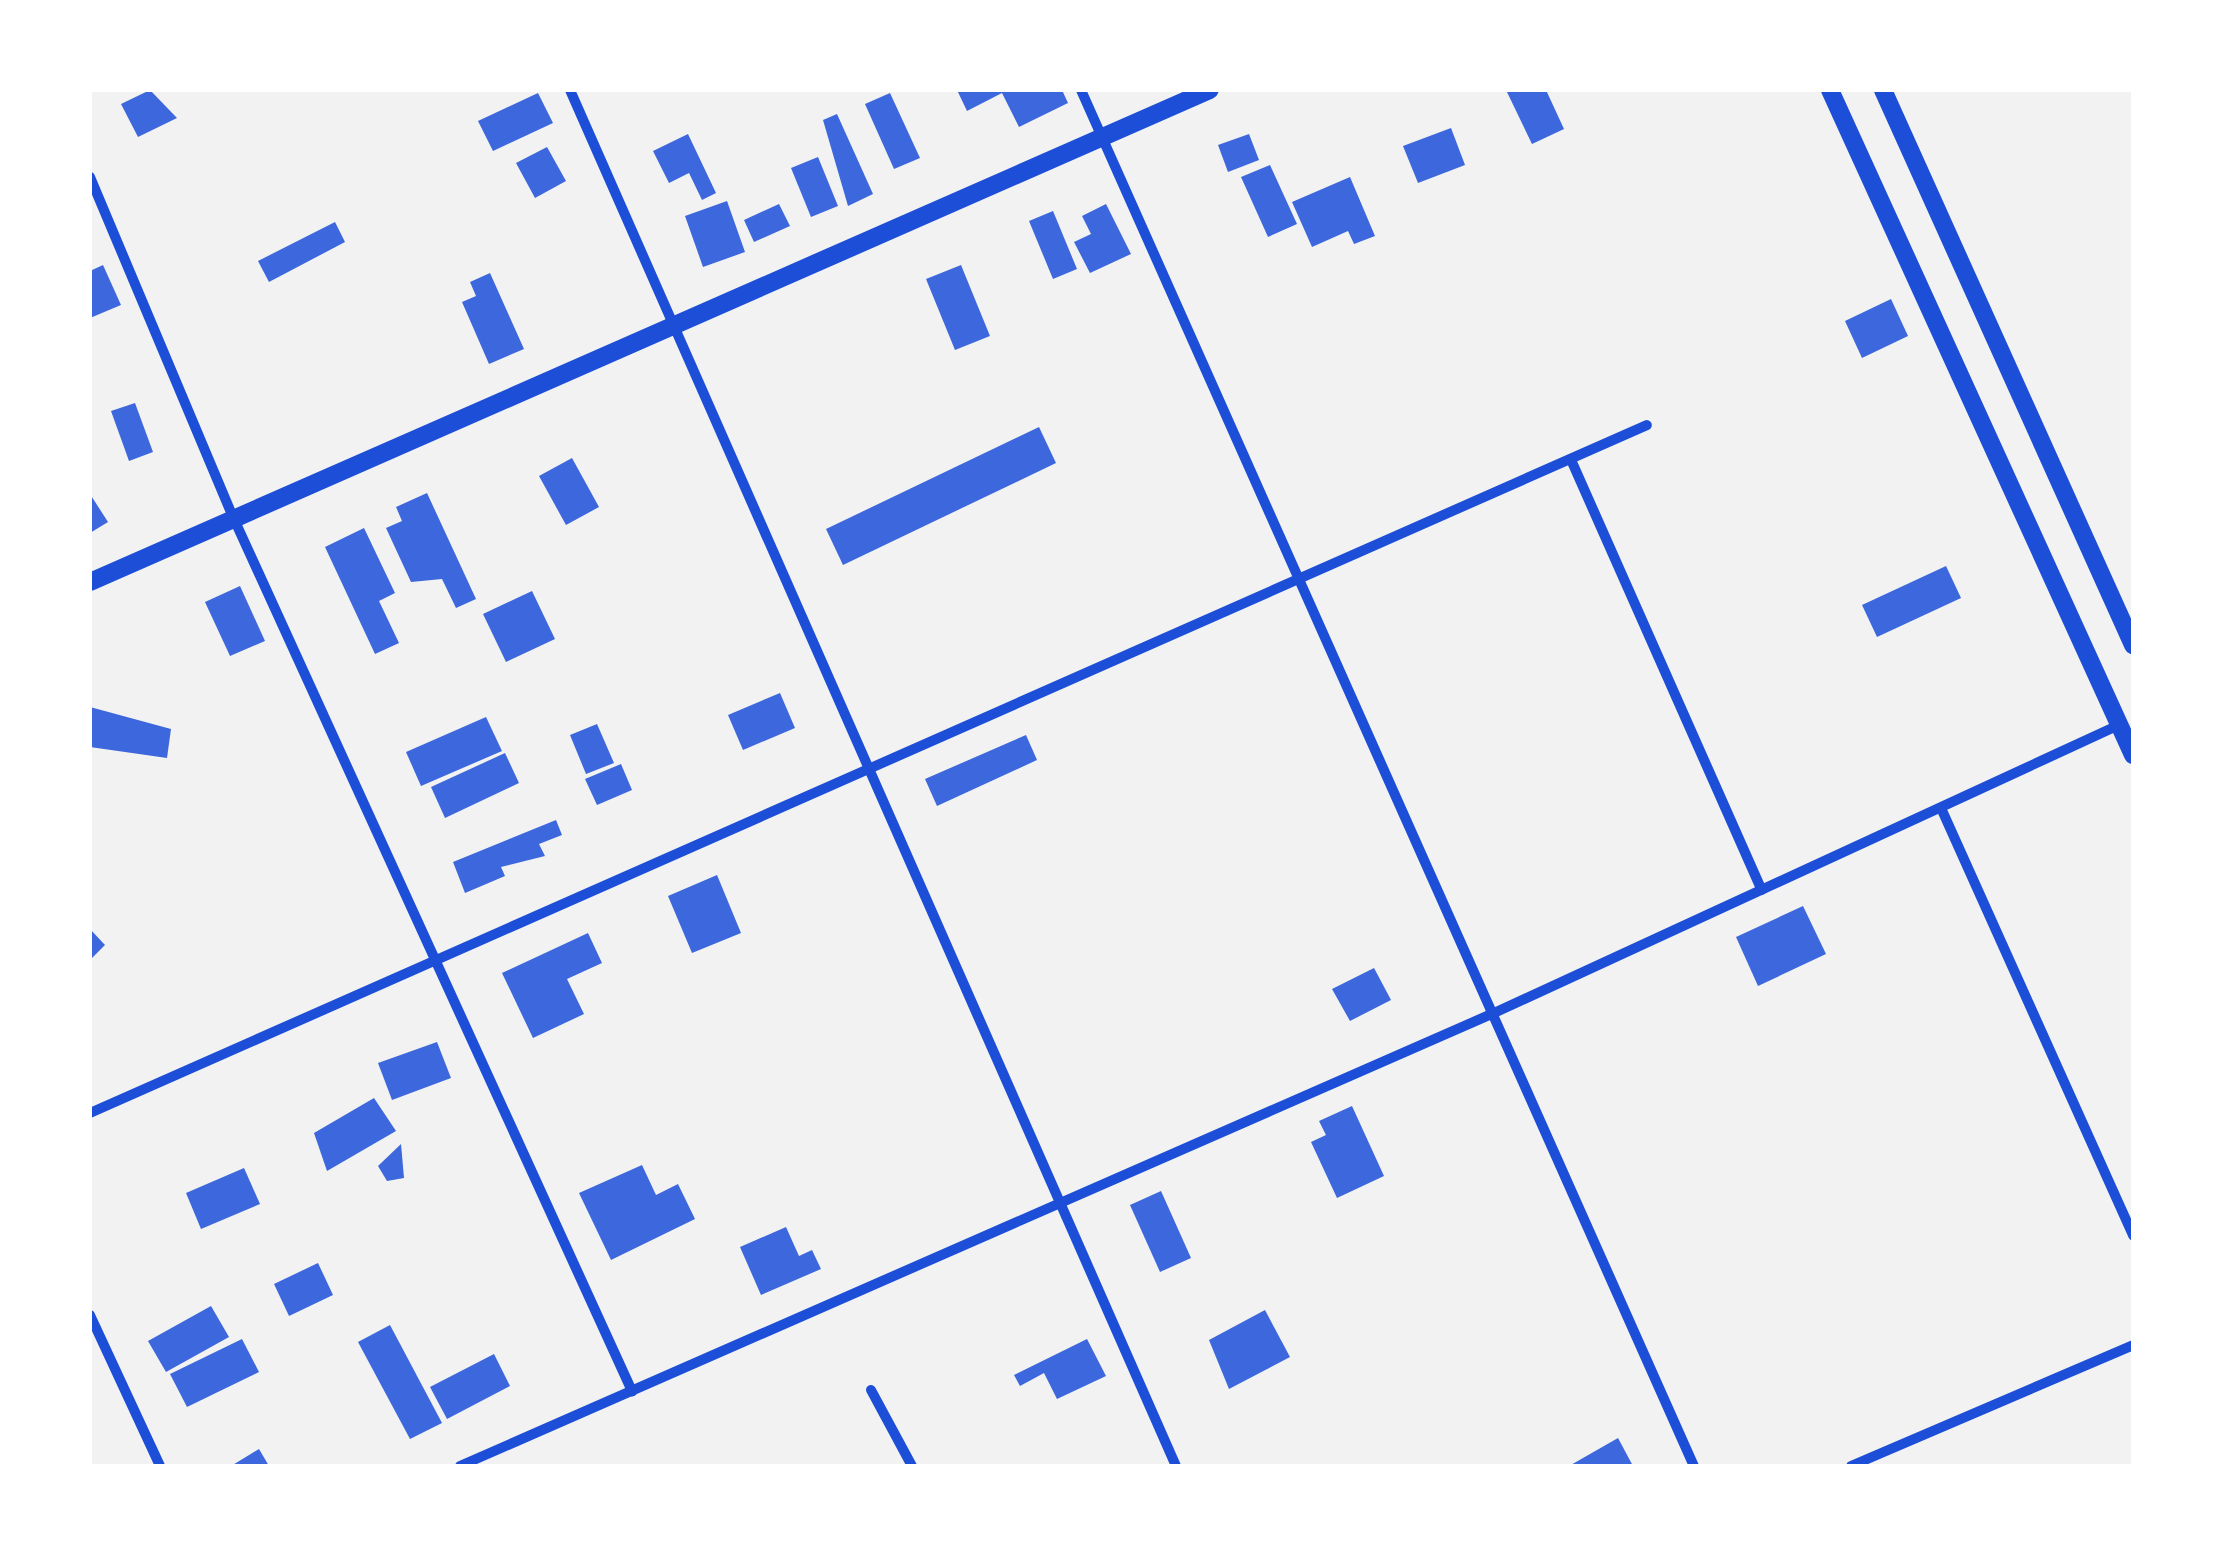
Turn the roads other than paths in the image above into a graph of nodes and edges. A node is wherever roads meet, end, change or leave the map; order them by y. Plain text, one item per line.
1 (570, 90) edge
2 (1081, 90) edge
3 (1210, 90) edge
4 (1830, 90) edge
5 (1884, 90) edge
6 (1101, 138) junction
7 (90, 177) edge
8 (676, 324) junction
9 (1647, 425) dead end
10 (1572, 462) junction
11 (234, 518) junction
12 (90, 582) edge
13 (1304, 584) junction
14 (2133, 645) edge
15 (2119, 725) junction
16 (2133, 755) edge
17 (869, 770) junction
18 (1941, 808) junction
19 (1762, 890) junction
20 (436, 958) junction
21 (1494, 1013) junction
22 (90, 1113) edge
23 (1061, 1201) junction
24 (2133, 1236) edge
25 (90, 1315) edge
26 (2133, 1345) edge
27 (871, 1390) dead end
28 (632, 1392) junction
29 (160, 1466) edge
30 (460, 1466) edge
31 (912, 1466) edge
32 (1176, 1466) edge
33 (1694, 1466) edge
34 (1852, 1466) edge

1 - 8 street
2 - 6 street
3 - 6 street
4 - 15 street
5 - 14 street
6 - 8 street
6 - 13 street
7 - 11 street
8 - 11 street
8 - 17 street
9 - 10 street
10 - 13 street
10 - 19 street
11 - 12 street
11 - 20 street
13 - 17 street
13 - 21 street
15 - 16 street
15 - 18 street
17 - 20 street
17 - 23 street
18 - 19 street
18 - 24 street
19 - 21 street
20 - 22 street
20 - 28 street
21 - 23 street
21 - 33 street
23 - 28 street
23 - 32 street
25 - 29 street
26 - 34 street
27 - 31 street
28 - 30 street

